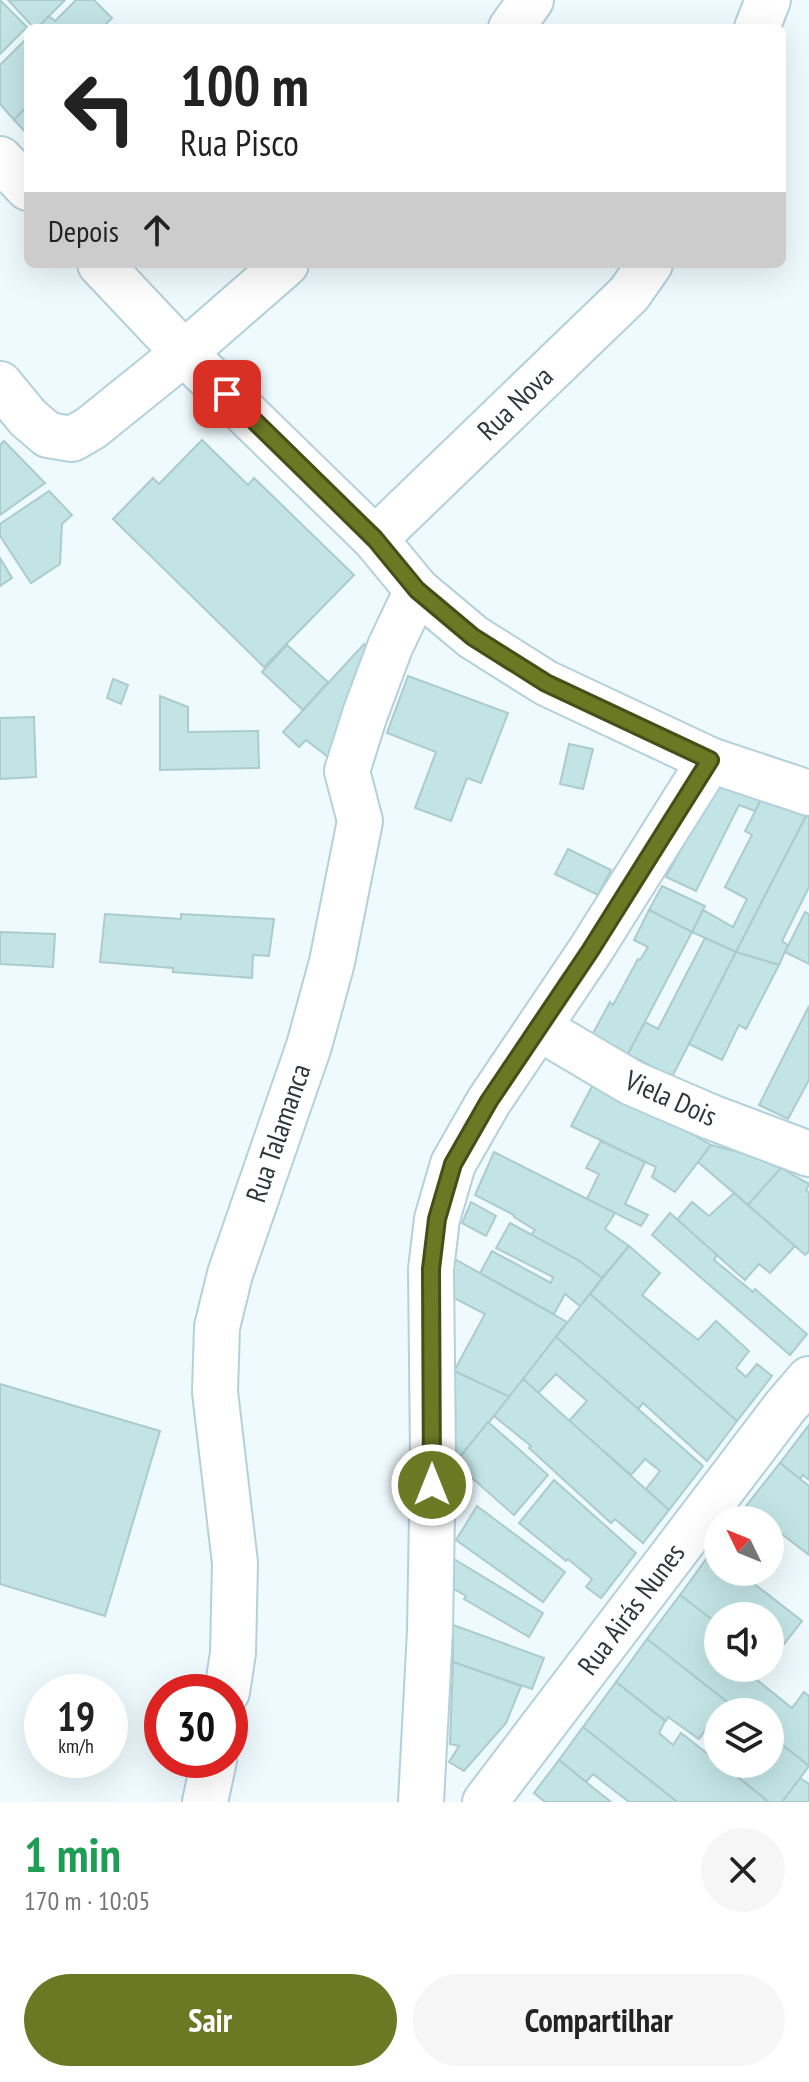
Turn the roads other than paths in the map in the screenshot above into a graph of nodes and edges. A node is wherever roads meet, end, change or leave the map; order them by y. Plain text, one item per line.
1 (531, 0) edge
2 (768, 0) edge
3 (514, 24) edge
4 (759, 24) edge
5 (0, 159) edge
6 (24, 184) edge
7 (104, 268) edge
8 (281, 268) edge
9 (647, 268) edge
10 (184, 353) junction
11 (0, 384) edge
12 (375, 539) junction
13 (417, 590) junction
14 (710, 760) junction
15 (809, 793) edge
16 (539, 1028) junction
17 (809, 1154) edge
18 (809, 1379) edge
19 (230, 1674) edge
20 (210, 1778) edge
21 (205, 1802) edge
22 (421, 1802) edge
23 (485, 1802) edge

1 - 3 street
2 - 4 street
5 - 6 street
7 - 10 street
8 - 10 street
9 - 12 street, Rua Nova
10 - 11 street
10 - 12 street
12 - 13 street
13 - 14 street
13 - 19 street, Rua Talamanca
14 - 15 street
14 - 16 street
16 - 17 street, Viela Dois
16 - 22 street
18 - 23 street, Rua Airás Nunes
20 - 21 street

